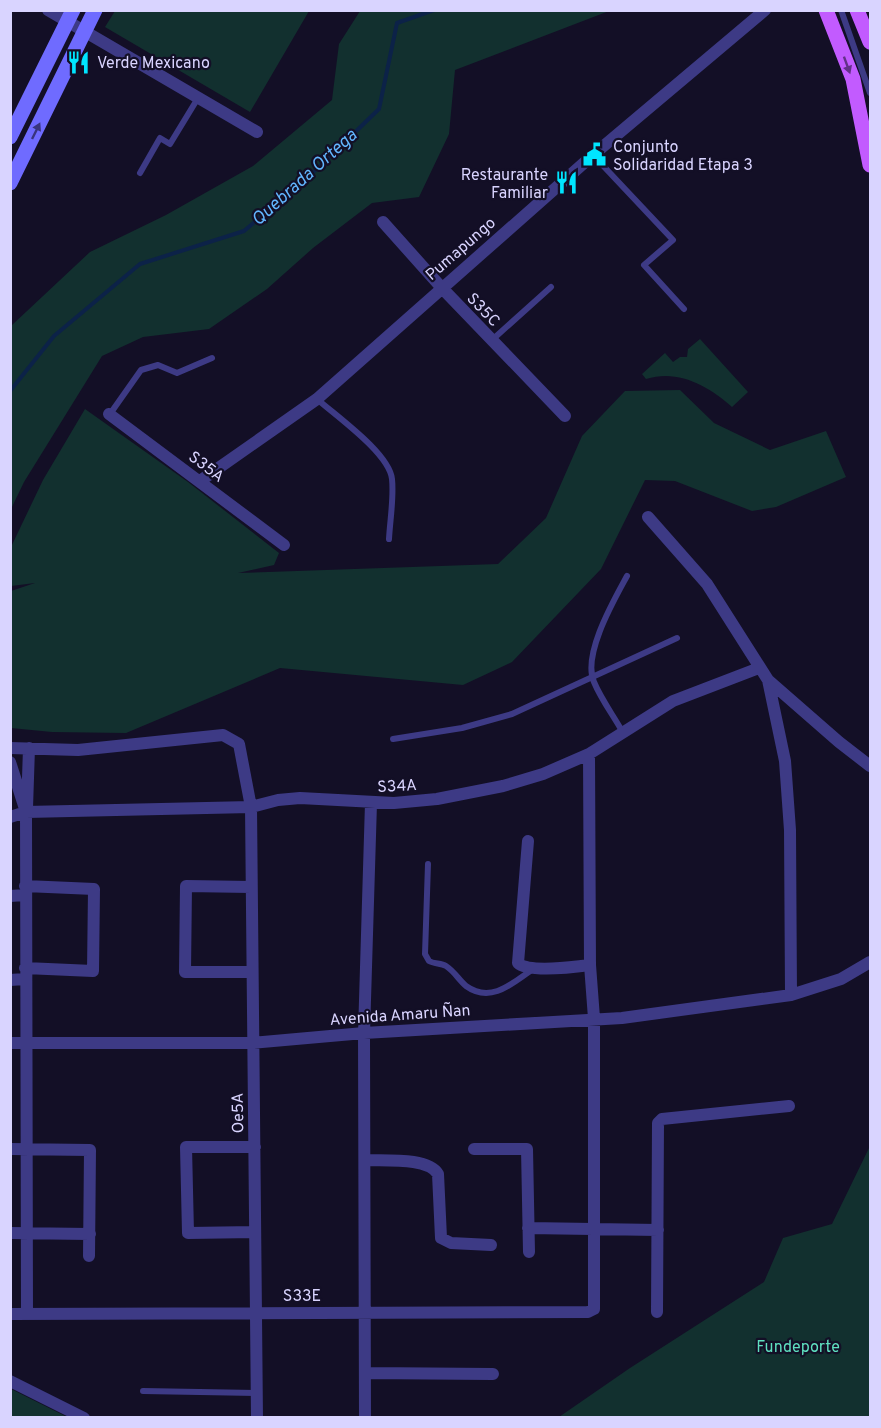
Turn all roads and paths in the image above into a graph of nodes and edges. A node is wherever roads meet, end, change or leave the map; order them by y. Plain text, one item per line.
1 (48, 10) edge
2 (95, 10) edge
3 (765, 10) edge
4 (826, 10) edge
5 (841, 10) edge
6 (857, 10) edge
7 (70, 16) edge
8 (85, 31) junction
9 (870, 42) edge
10 (870, 93) edge
11 (198, 98) junction
12 (256, 132) dead end
13 (10, 137) edge
14 (593, 155) junction
15 (870, 165) edge
16 (140, 172) dead end
17 (10, 183) edge
18 (382, 222) dead end
19 (441, 287) junction
20 (551, 287) dead end
21 (684, 309) dead end
22 (492, 340) junction
23 (212, 358) dead end
24 (317, 399) junction
25 (109, 414) joint
26 (565, 416) dead end
27 (200, 481) junction
28 (648, 517) dead end
29 (389, 539) dead end
30 (284, 545) dead end
31 (627, 576) dead end
32 (677, 639) dead end
33 (759, 668) junction
34 (592, 680) junction
35 (768, 680) junction
36 (622, 731) junction
37 (393, 739) dead end
38 (10, 748) edge
39 (29, 748) junction
40 (588, 754) junction
41 (10, 762) edge
42 (870, 766) edge
43 (371, 803) junction
44 (24, 806) junction
45 (251, 807) junction
46 (10, 817) edge
47 (528, 841) dead end
48 (428, 864) dead end
49 (251, 887) junction
50 (25, 891) junction
51 (10, 896) edge
52 (870, 962) edge
53 (590, 964) junction
54 (533, 968) junction
55 (252, 972) junction
56 (25, 974) junction
57 (10, 980) edge
58 (791, 995) junction
59 (594, 1018) junction
60 (364, 1033) junction
61 (10, 1043) edge
62 (24, 1043) junction
63 (252, 1043) junction
64 (789, 1106) dead end
65 (255, 1147) junction
66 (10, 1149) edge
67 (25, 1149) junction
68 (474, 1149) dead end
69 (366, 1160) junction
70 (528, 1228) junction
71 (593, 1230) junction
72 (657, 1230) junction
73 (255, 1232) junction
74 (10, 1233) edge
75 (26, 1233) junction
76 (90, 1234) junction
77 (491, 1245) dead end
78 (529, 1252) dead end
79 (89, 1256) dead end
80 (255, 1311) junction
81 (365, 1311) junction
82 (657, 1312) dead end
83 (10, 1314) edge
84 (27, 1314) junction
85 (365, 1372) junction
86 (493, 1374) dead end
87 (10, 1381) edge
88 (143, 1391) dead end
89 (257, 1394) junction
90 (84, 1418) edge
91 (257, 1418) edge
92 (365, 1418) edge

1 - 7 street
2 - 8 main road
3 - 14 street, Pumapungo
4 -> 15 main road
5 - 10 lane
6 - 9 main road
7 - 8 street
7 - 13 main road
8 - 11 street
17 -> 8 main road
11 - 12 street
11 - 16 lane
14 - 19 street, Pumapungo
14 - 21 lane
18 - 19 street, S35C
19 - 22 street, S35C
19 - 24 street, Pumapungo
20 - 22 lane
22 - 26 street, S35C
23 - 25 lane
24 - 27 street, Pumapungo
24 - 29 lane
25 - 27 street, S35A
27 - 30 street, S35A
28 - 33 street
31 - 34 lane
32 - 34 lane
33 - 35 street
33 - 36 street, S34A
34 - 36 lane
34 - 37 lane
35 - 42 street
35 - 58 street
36 - 40 street, S34A
38 - 39 street, Oe5A
39 - 44 street
39 - 45 street, Oe5A
40 - 43 street, S34A
40 - 53 street
41 - 44 street
43 - 45 street, S34A
43 - 60 street
44 - 45 street, S34A
44 - 46 street, S34A
44 - 50 street
45 - 49 street, Oe5A
47 - 54 street
48 - 54 lane
49 - 55 street, Oe5A
49 - 55 street
50 - 51 street
50 - 56 street
50 - 56 street
52 - 58 street, Avenida Amaru Ñan
53 - 54 street
53 - 59 street
55 - 63 street, Oe5A
56 - 57 street
56 - 62 street
58 - 59 street, Avenida Amaru Ñan
59 - 60 street, Avenida Amaru Ñan
59 - 71 street
60 - 63 street, Avenida Amaru Ñan
60 - 69 street
61 - 62 street, Avenida Amaru Ñan
62 - 63 street, Avenida Amaru Ñan
62 - 67 street
63 - 65 street, Oe5A
64 - 72 street
65 - 73 street, Oe5A
65 - 73 street
66 - 67 street
67 - 75 street
67 - 76 street
68 - 70 street
69 - 77 street
69 - 81 street
70 - 71 street
70 - 78 street
71 - 72 street
71 - 81 street, S33E
72 - 82 street
73 - 80 street, Oe5A
74 - 75 street
75 - 76 street
75 - 84 street
76 - 79 street
80 - 81 street, S33E
80 - 84 street, S33E
80 - 89 street, Oe5A
81 - 85 street
83 - 84 street, S33E
85 - 86 street
85 - 92 street
87 - 90 street
88 - 89 lane
89 - 91 street, Oe5A

